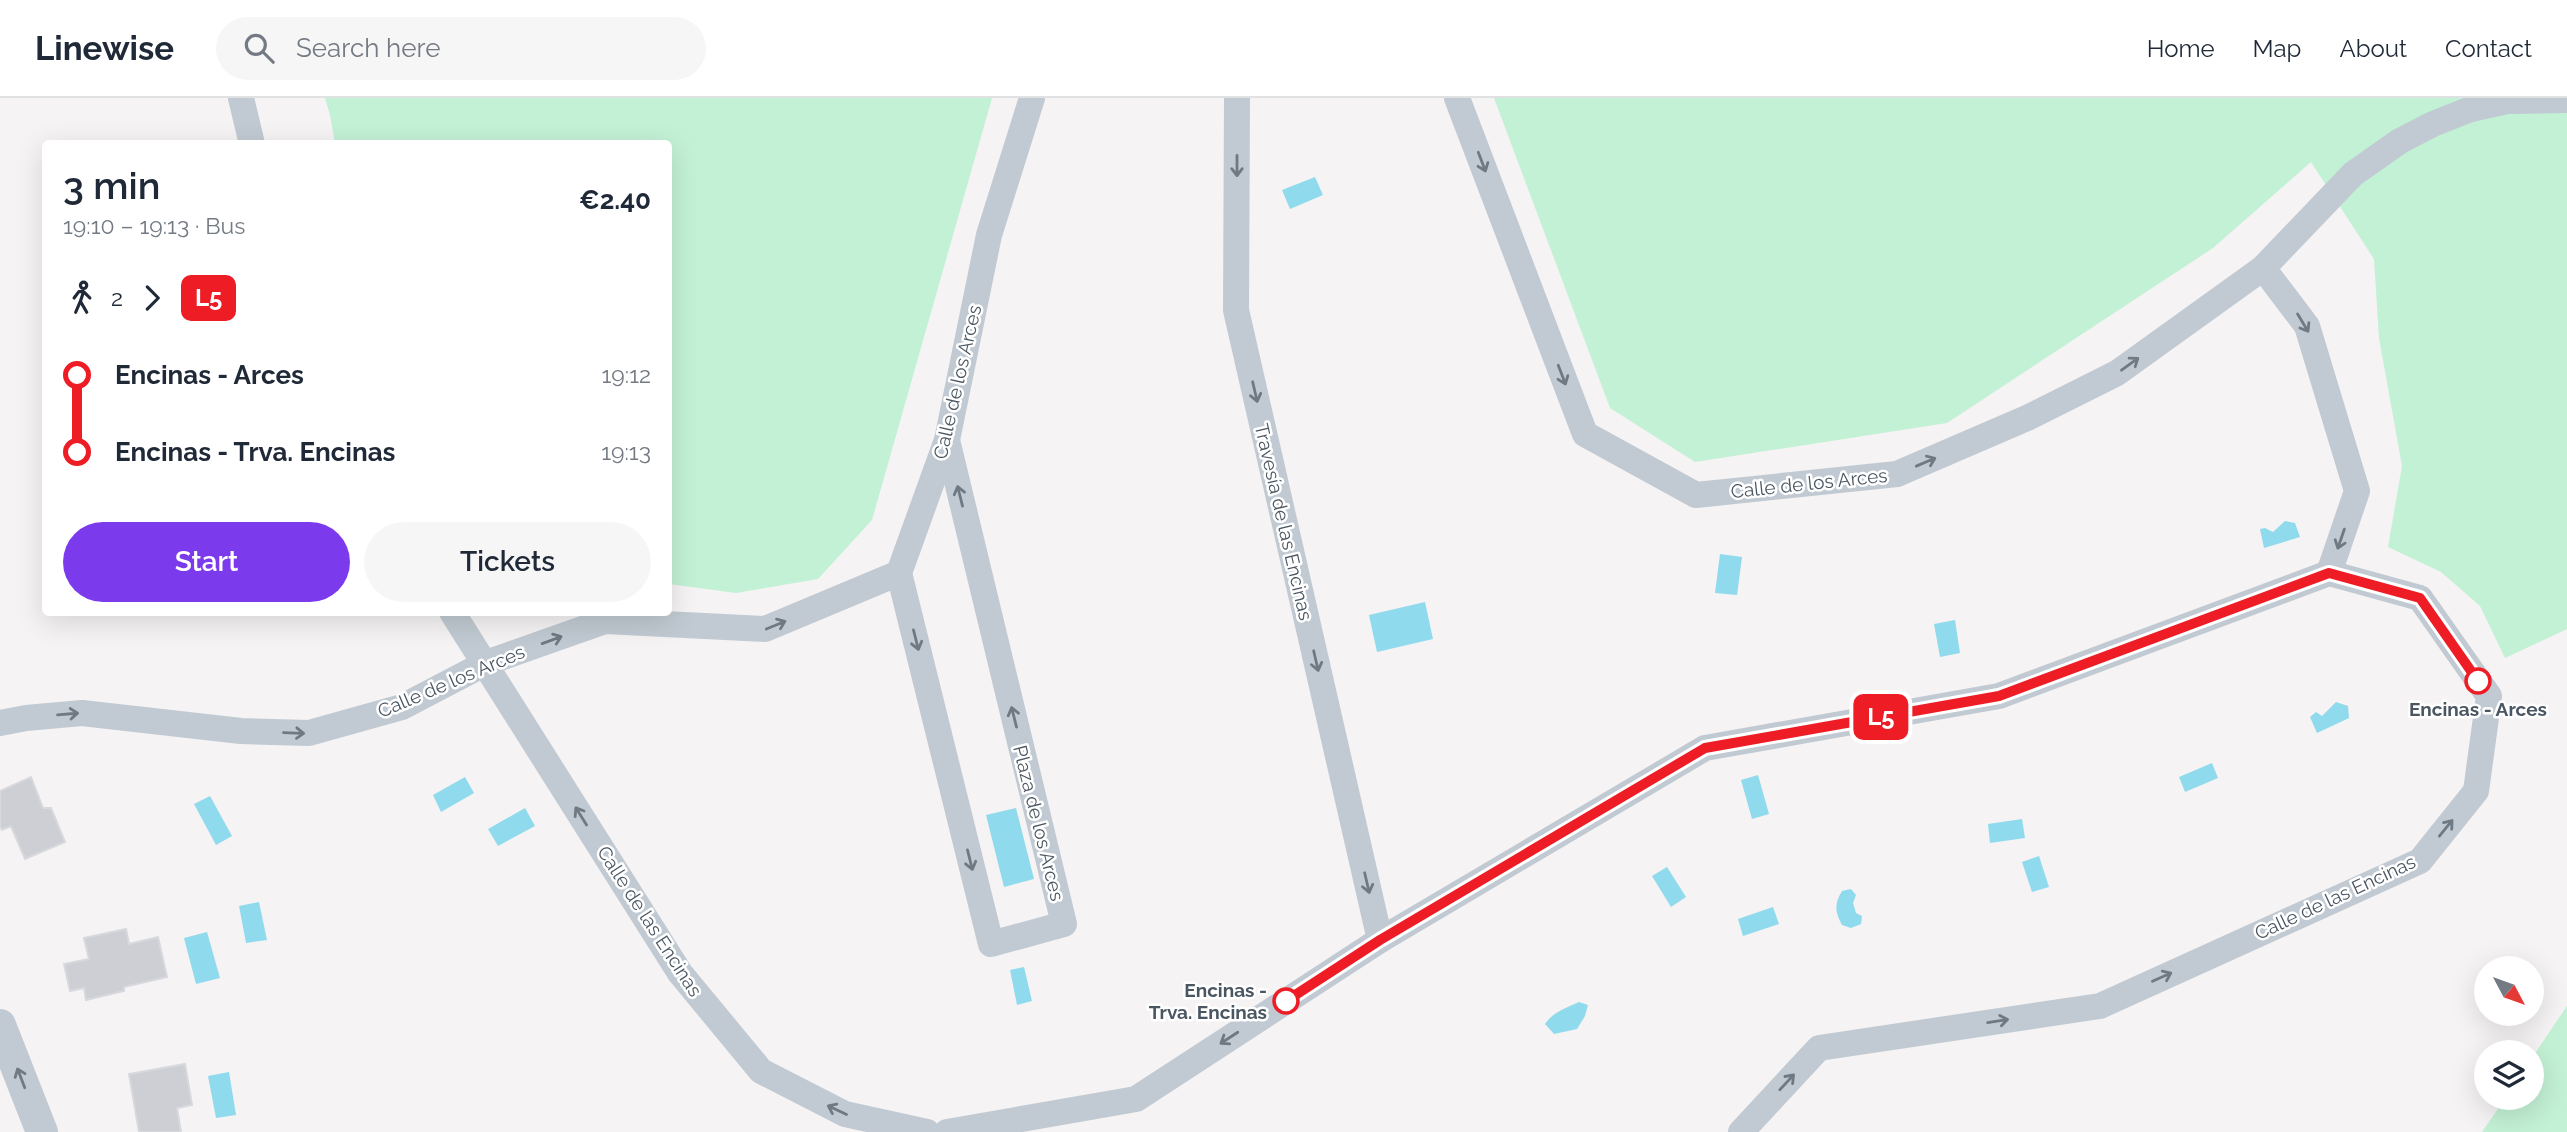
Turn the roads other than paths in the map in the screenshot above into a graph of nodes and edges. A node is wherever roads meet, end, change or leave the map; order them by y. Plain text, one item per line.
1 (241, 98) edge
2 (1032, 98) edge
3 (1237, 98) edge
4 (1457, 98) edge
5 (2567, 100) edge
6 (251, 140) edge
7 (2263, 268) junction
8 (947, 440) junction
9 (899, 573) junction
10 (2329, 573) junction
11 (455, 616) edge
12 (486, 663) junction
13 (0, 723) edge
14 (1380, 940) junction
15 (0, 1025) edge
16 (42, 1132) edge
17 (927, 1132) edge
18 (947, 1132) edge
19 (1741, 1132) edge

1 - 6 street
2 - 8 street, Calle de los Arces
3 -> 14 street, Travesía de las Encinas
4 -> 7 street, Calle de los Arces
5 - 7 street, Calle de los Arces
7 -> 10 street
8 - 9 street, Calle de los Arces
9 -> 8 street, Plaza de los Arces
12 -> 9 street, Calle de los Arces
10 - 14 street
19 -> 10 street, Calle de las Encinas
11 - 12 street, Calle de las Encinas
13 -> 12 street, Calle de los Arces
17 -> 12 street, Calle de las Encinas
14 -> 18 street
16 -> 15 street

